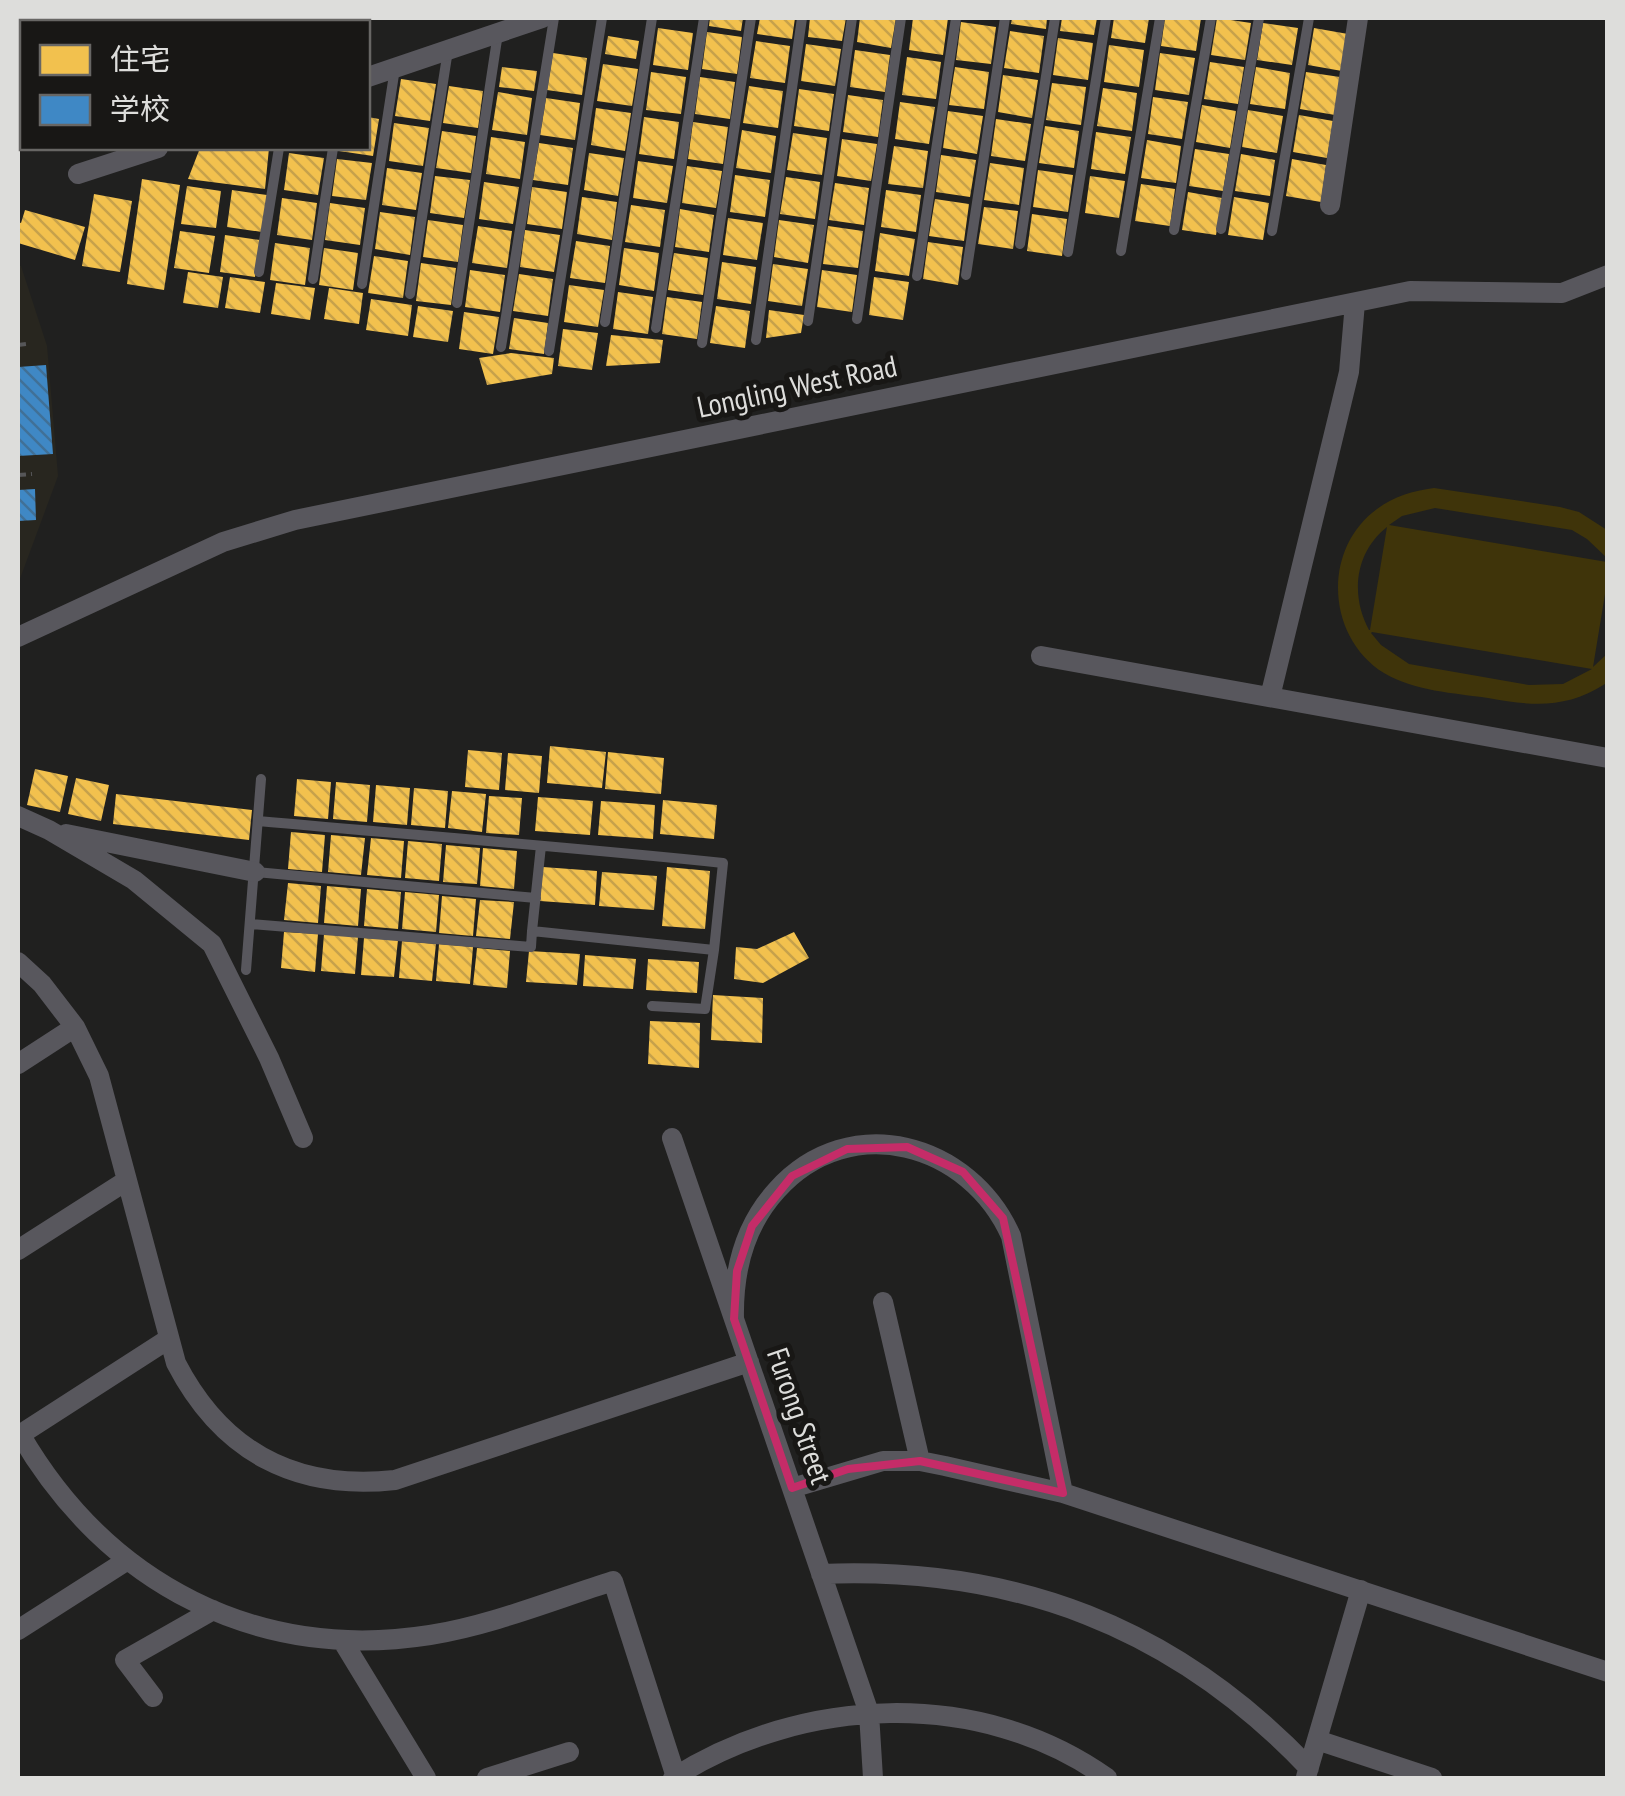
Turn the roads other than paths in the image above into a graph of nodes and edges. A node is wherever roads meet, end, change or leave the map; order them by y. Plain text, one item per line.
1 (542, 18) edge
2 (554, 18) edge
3 (602, 18) edge
4 (652, 18) edge
5 (704, 18) edge
6 (751, 18) edge
7 (802, 18) edge
8 (852, 18) edge
9 (901, 18) edge
10 (956, 18) edge
11 (1005, 18) edge
12 (1055, 18) edge
13 (1106, 18) edge
14 (1160, 18) edge
15 (1211, 18) edge
16 (1259, 18) edge
17 (1308, 18) edge
18 (1358, 18) edge
19 (498, 32) junction
20 (448, 50) junction
21 (395, 67) junction
22 (370, 75) edge
23 (152, 150) edge
24 (279, 150) edge
25 (334, 150) edge
26 (78, 174) dead end
27 (1330, 205) dead end
28 (1221, 228) dead end
29 (1174, 230) dead end
30 (1272, 231) dead end
31 (1020, 244) dead end
32 (1068, 252) dead end
33 (1121, 252) dead end
34 (260, 272) dead end
35 (966, 275) dead end
36 (1608, 275) edge
37 (917, 276) dead end
38 (313, 279) dead end
39 (362, 284) dead end
40 (410, 294) dead end
41 (457, 303) dead end
42 (1355, 303) junction
43 (857, 318) dead end
44 (808, 321) dead end
45 (606, 322) dead end
46 (656, 328) dead end
47 (756, 340) dead end
48 (702, 343) dead end
49 (502, 347) dead end
50 (549, 351) dead end
51 (18, 637) edge
52 (1040, 656) dead end
53 (1270, 698) junction
54 (1608, 758) edge
55 (261, 778) dead end
56 (18, 816) edge
57 (258, 821) junction
58 (50, 830) junction
59 (541, 846) junction
60 (255, 872) junction
61 (536, 898) junction
62 (250, 924) junction
63 (532, 931) junction
64 (714, 950) junction
65 (18, 962) edge
66 (246, 970) dead end
67 (652, 1006) dead end
68 (75, 1027) junction
69 (18, 1064) edge
70 (304, 1138) dead end
71 (672, 1138) dead end
72 (126, 1181) junction
73 (18, 1250) edge
74 (883, 1302) dead end
75 (734, 1319) junction
76 (168, 1340) junction
77 (749, 1362) junction
78 (19, 1435) edge
79 (920, 1461) junction
80 (792, 1488) junction
81 (1063, 1493) junction
82 (126, 1560) junction
83 (821, 1574) junction
84 (1362, 1590) junction
85 (213, 1610) junction
86 (18, 1630) edge
87 (342, 1640) junction
88 (1608, 1672) edge
89 (153, 1697) dead end
90 (868, 1713) junction
91 (1317, 1740) junction
92 (569, 1752) dead end
93 (1307, 1773) edge
94 (1402, 1774) edge
95 (426, 1778) edge
96 (486, 1778) edge
97 (674, 1778) edge
98 (873, 1778) edge
99 (1107, 1778) edge
100 (1432, 1778) edge

1 - 19 street
2 - 49 lane
3 - 50 lane
4 - 45 lane
5 - 46 lane
6 - 48 lane
7 - 47 lane
8 - 44 lane
9 - 43 lane
10 - 37 lane
11 - 35 lane
12 - 31 lane
13 - 32 lane
14 - 33 lane
15 - 29 lane
16 - 28 lane
17 - 30 lane
18 - 27 street
19 - 20 street
19 - 41 lane
20 - 21 street
20 - 40 lane
21 - 22 street
21 - 39 lane
23 - 26 street
24 - 34 lane
25 - 38 lane
36 - 42 street, Longling West Road
42 - 51 street, Longling West Road
42 - 53 street
52 - 53 street
53 - 54 street
55 - 57 lane
56 - 58 street
57 - 59 lane
57 - 60 lane
58 - 60 street
58 - 70 street
59 - 61 lane
59 - 64 lane
60 - 61 lane
60 - 62 lane
61 - 63 lane
62 - 63 lane
62 - 66 lane
63 - 64 lane
64 - 67 lane
65 - 68 street
68 - 69 street
68 - 72 street
71 - 75 street, Furong Street
72 - 73 street
72 - 76 street
74 - 79 street
75 - 77 street, Furong Street
75 - 81 street
76 - 77 street
76 - 78 street
77 - 80 street, Furong Street
78 - 82 street
79 - 80 street
79 - 81 street
80 - 83 street, Furong Street
81 - 84 street
82 - 85 street
82 - 86 street
83 - 90 street, Furong Street
83 - 93 street
84 - 88 street
84 - 91 street
85 - 87 street
85 - 89 street
87 - 95 street
87 - 97 street
90 - 97 street
90 - 98 street, Furong Street
90 - 99 street
91 - 93 street
91 - 94 street
92 - 96 street
94 - 100 street

